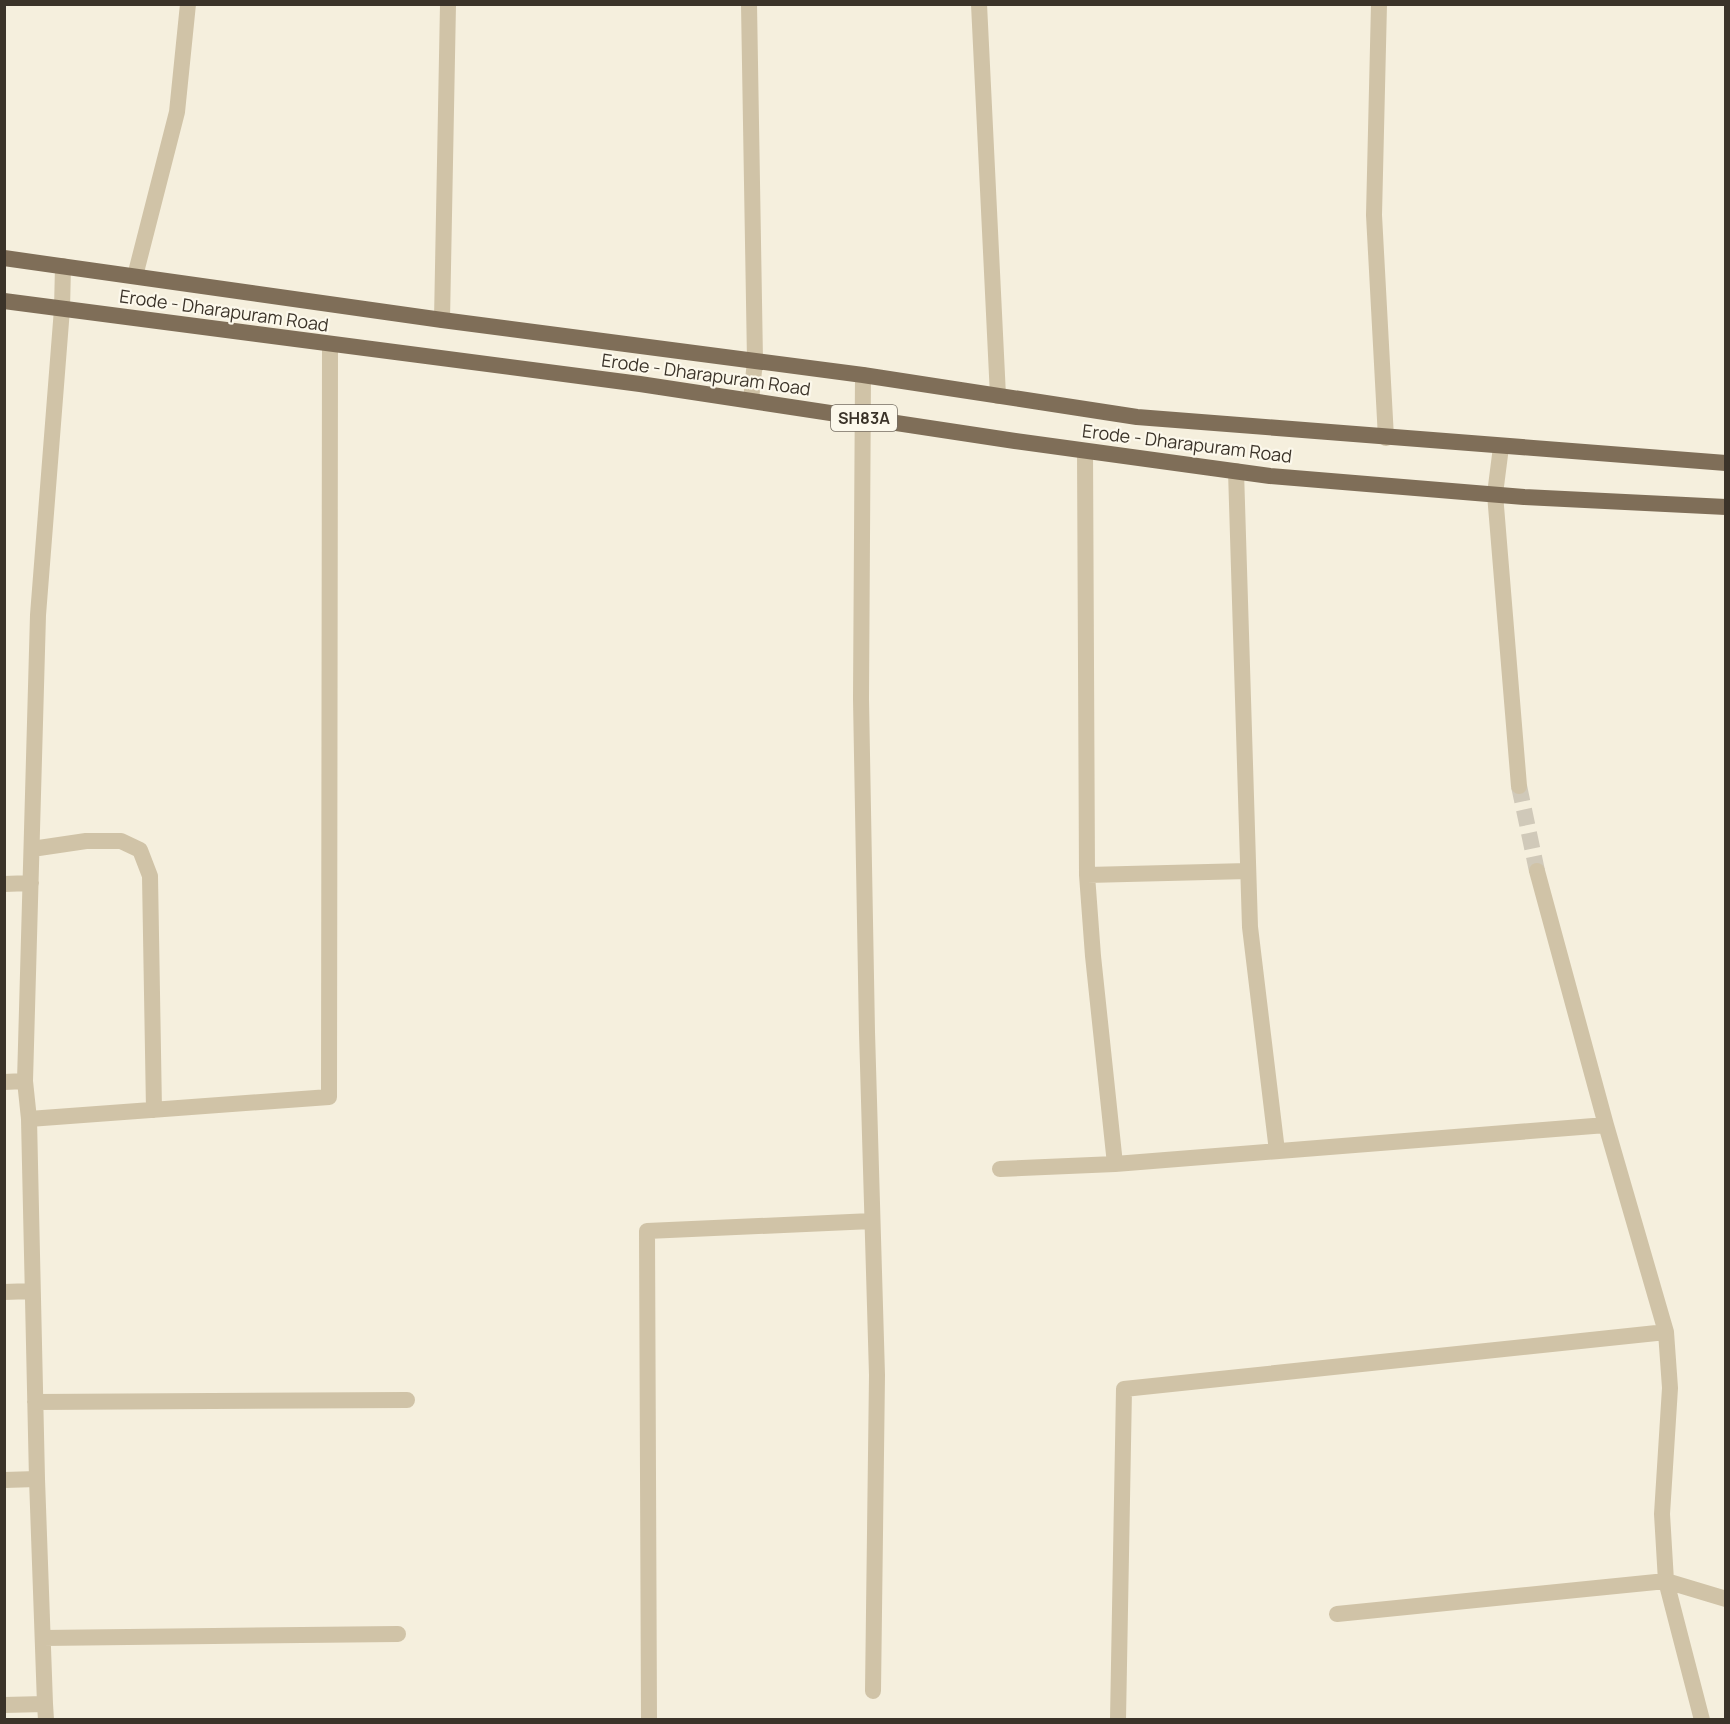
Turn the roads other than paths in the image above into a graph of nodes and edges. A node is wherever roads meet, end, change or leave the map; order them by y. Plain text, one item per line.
1 (188, 4) edge
2 (448, 4) edge
3 (749, 4) edge
4 (979, 4) edge
5 (1379, 4) edge
6 (4, 258) edge
7 (63, 266) junction
8 (135, 276) junction
9 (4, 301) edge
10 (62, 309) junction
11 (442, 320) junction
12 (330, 345) junction
13 (755, 361) junction
14 (863, 375) junction
15 (998, 396) junction
16 (751, 400) junction
17 (863, 418) junction
18 (1386, 438) junction
19 (1502, 447) junction
20 (1085, 451) junction
21 (1725, 463) edge
22 (1236, 471) junction
23 (1495, 494) junction
24 (1725, 507) edge
25 (1519, 786) tunnel mouth
26 (32, 849) junction
27 (1248, 871) junction
28 (1537, 871) tunnel mouth
29 (1087, 875) junction
30 (31, 883) junction
31 (4, 884) edge
32 (25, 1081) junction
33 (4, 1082) edge
34 (154, 1110) junction
35 (28, 1119) junction
36 (1606, 1125) junction
37 (1277, 1151) junction
38 (1115, 1164) junction
39 (1000, 1169) dead end
40 (872, 1221) junction
41 (32, 1291) junction
42 (4, 1292) edge
43 (1666, 1332) junction
44 (407, 1400) dead end
45 (35, 1402) junction
46 (37, 1479) junction
47 (4, 1480) edge
48 (1666, 1581) junction
49 (1725, 1599) edge
50 (1337, 1614) dead end
51 (398, 1634) dead end
52 (43, 1638) junction
53 (873, 1691) dead end
54 (4, 1705) edge
55 (46, 1712) edge
56 (649, 1719) edge
57 (1118, 1719) edge
58 (1702, 1719) edge

1 - 8 street
2 - 11 street
3 - 13 street
4 - 15 street
5 - 18 street
6 - 7 main road, Erode - Dharapuram Road / SH83A
7 - 8 main road, Erode - Dharapuram Road / SH83A
7 - 10 street
8 - 11 main road, Erode - Dharapuram Road / SH83A
9 - 10 main road, Erode - Dharapuram Road / SH83A
10 - 12 main road, Erode - Dharapuram Road / SH83A
10 - 26 street
11 - 13 main road, Erode - Dharapuram Road / SH83A
12 - 16 main road, Erode - Dharapuram Road / SH83A
12 - 34 street
13 - 14 main road, Erode - Dharapuram Road / SH83A
13 - 16 street
14 - 15 main road, Erode - Dharapuram Road / SH83A
14 - 17 street
15 - 18 main road, Erode - Dharapuram Road / SH83A
16 - 17 main road, Erode - Dharapuram Road / SH83A
17 - 20 main road, Erode - Dharapuram Road / SH83A
17 - 40 street
18 - 19 main road, Erode - Dharapuram Road / SH83A
19 - 21 main road, Erode - Dharapuram Road / SH83A
19 - 23 street
20 - 22 main road, Erode - Dharapuram Road / SH83A
20 - 29 street
22 - 23 main road, Erode - Dharapuram Road / SH83A
22 - 27 street
23 - 24 main road, Erode - Dharapuram Road / SH83A
23 - 25 street
26 - 30 street
26 - 34 street
27 - 29 street
27 - 37 street
28 - 36 street
29 - 38 street
30 - 31 street
30 - 32 street
32 - 33 street
32 - 35 street
34 - 35 street
35 - 41 street
36 - 37 street
36 - 43 street
37 - 38 street
38 - 39 street
40 - 53 street
40 - 56 street
41 - 42 street
41 - 45 street
43 - 48 street
43 - 57 street
44 - 45 street
45 - 46 street
46 - 47 street
46 - 52 street
48 - 49 street
48 - 50 street
48 - 58 street
51 - 52 street
52 - 55 street
54 - 55 street

